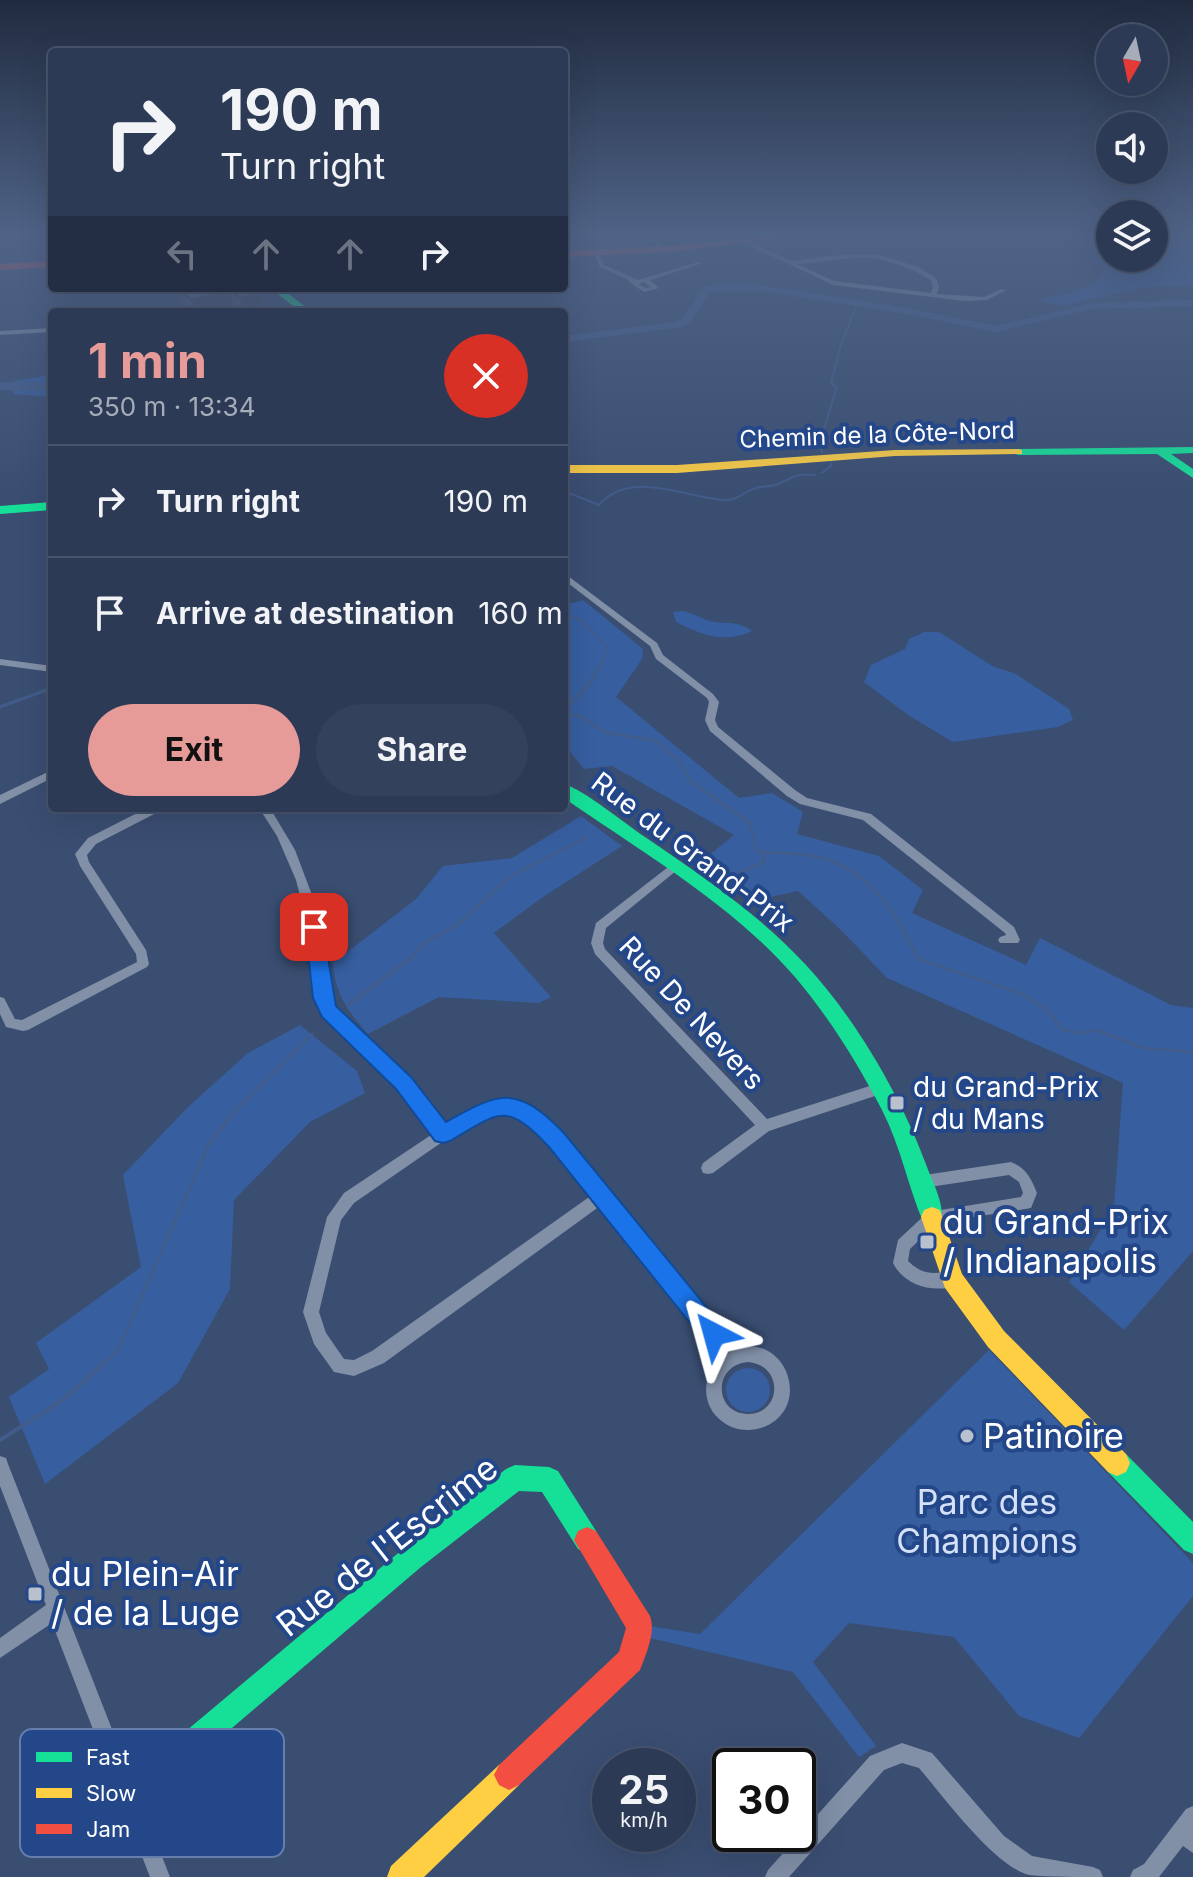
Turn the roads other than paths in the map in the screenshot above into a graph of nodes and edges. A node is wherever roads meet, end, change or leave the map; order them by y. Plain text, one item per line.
1 (48, 330) edge
2 (0, 333) edge
3 (1193, 450) edge
4 (1160, 451) junction
5 (568, 469) edge
6 (1193, 474) edge
7 (48, 506) edge
8 (0, 510) edge
9 (568, 579) edge
10 (0, 662) edge
11 (48, 668) edge
12 (48, 776) edge
13 (568, 793) edge
14 (0, 800) edge
15 (148, 812) edge
16 (267, 812) edge
17 (672, 868) junction
18 (1004, 940) dead end
19 (0, 1002) edge
20 (882, 1088) junction
21 (765, 1126) junction
22 (443, 1134) junction
23 (708, 1168) dead end
24 (923, 1181) junction
25 (602, 1196) junction
26 (933, 1217) junction
27 (953, 1280) junction
28 (730, 1357) junction
29 (0, 1464) edge
30 (1193, 1541) edge
31 (56, 1609) junction
32 (0, 1649) edge
33 (102, 1729) edge
34 (210, 1729) edge
35 (1189, 1830) edge
36 (152, 1857) edge
37 (160, 1877) edge
38 (402, 1877) edge
39 (775, 1877) edge
40 (1093, 1877) edge
41 (1140, 1877) edge

1 - 2 street
3 - 4 street, Chemin de la Côte-Nord
4 - 5 street, Chemin de la Côte-Nord
4 - 6 street
7 - 8 street
9 - 18 street
10 - 11 street
12 - 14 street
13 - 17 street, Rue du Grand-Prix
15 - 19 street
16 - 22 street
17 - 20 street, Rue du Grand-Prix
17 - 21 street, Rue De Nevers
20 - 21 street
20 - 24 street, Rue du Grand-Prix
21 - 23 street
22 - 25 street
22 - 25 street
24 - 26 street, Rue du Grand-Prix
24 - 26 street
25 - 28 street
26 - 27 street, Rue du Grand-Prix
26 - 27 street
27 - 30 street, Rue du Grand-Prix
28 - 28 street
29 - 31 street
31 - 32 street
31 - 33 street
34 - 38 street, Rue de l'Escrime
35 - 41 street
36 - 37 street
39 - 40 street

